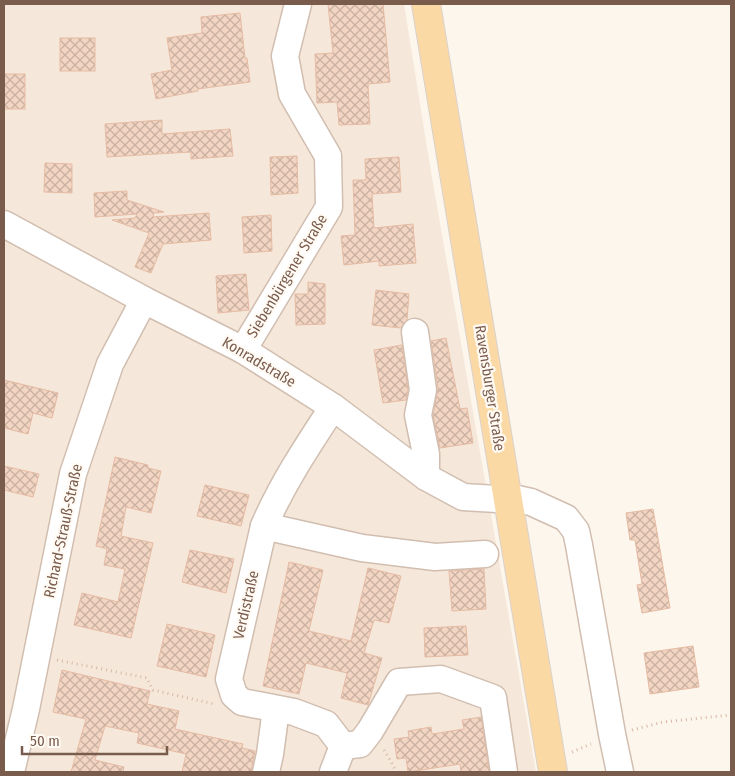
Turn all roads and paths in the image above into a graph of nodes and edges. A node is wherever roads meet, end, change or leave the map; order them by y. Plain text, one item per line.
1 (298, 4) edge
2 (426, 4) edge
3 (4, 224) edge
4 (144, 300) junction
5 (415, 332) dead end
6 (243, 350) junction
7 (333, 407) junction
8 (426, 477) junction
9 (508, 497) junction
10 (264, 526) junction
11 (485, 554) dead end
12 (36, 656) junction
13 (234, 695) junction
14 (276, 709) junction
15 (343, 746) junction
16 (10, 772) edge
17 (266, 772) edge
18 (333, 772) edge
19 (504, 772) edge
20 (553, 772) edge
21 (620, 772) edge

1 - 6 street, Siebenbürgener Straße
2 - 9 main road, Ravensburger Straße
3 - 4 street, Konradstraße
4 - 6 street, Konradstraße
4 - 12 street, Richard-Strauß-Straße
5 - 8 street
6 - 7 street, Konradstraße
7 - 8 street, Konradstraße
7 - 10 street, Verdistraße
8 - 9 street, Konradstraße
9 - 20 main road, Ravensburger Straße
9 - 21 street, Konradstraße
10 - 11 street
10 - 13 street, Verdistraße
12 - 13 path
12 - 16 street, Richard-Strauß-Straße
13 - 14 street
14 - 15 street
14 - 17 street
15 - 18 street
15 - 19 street

